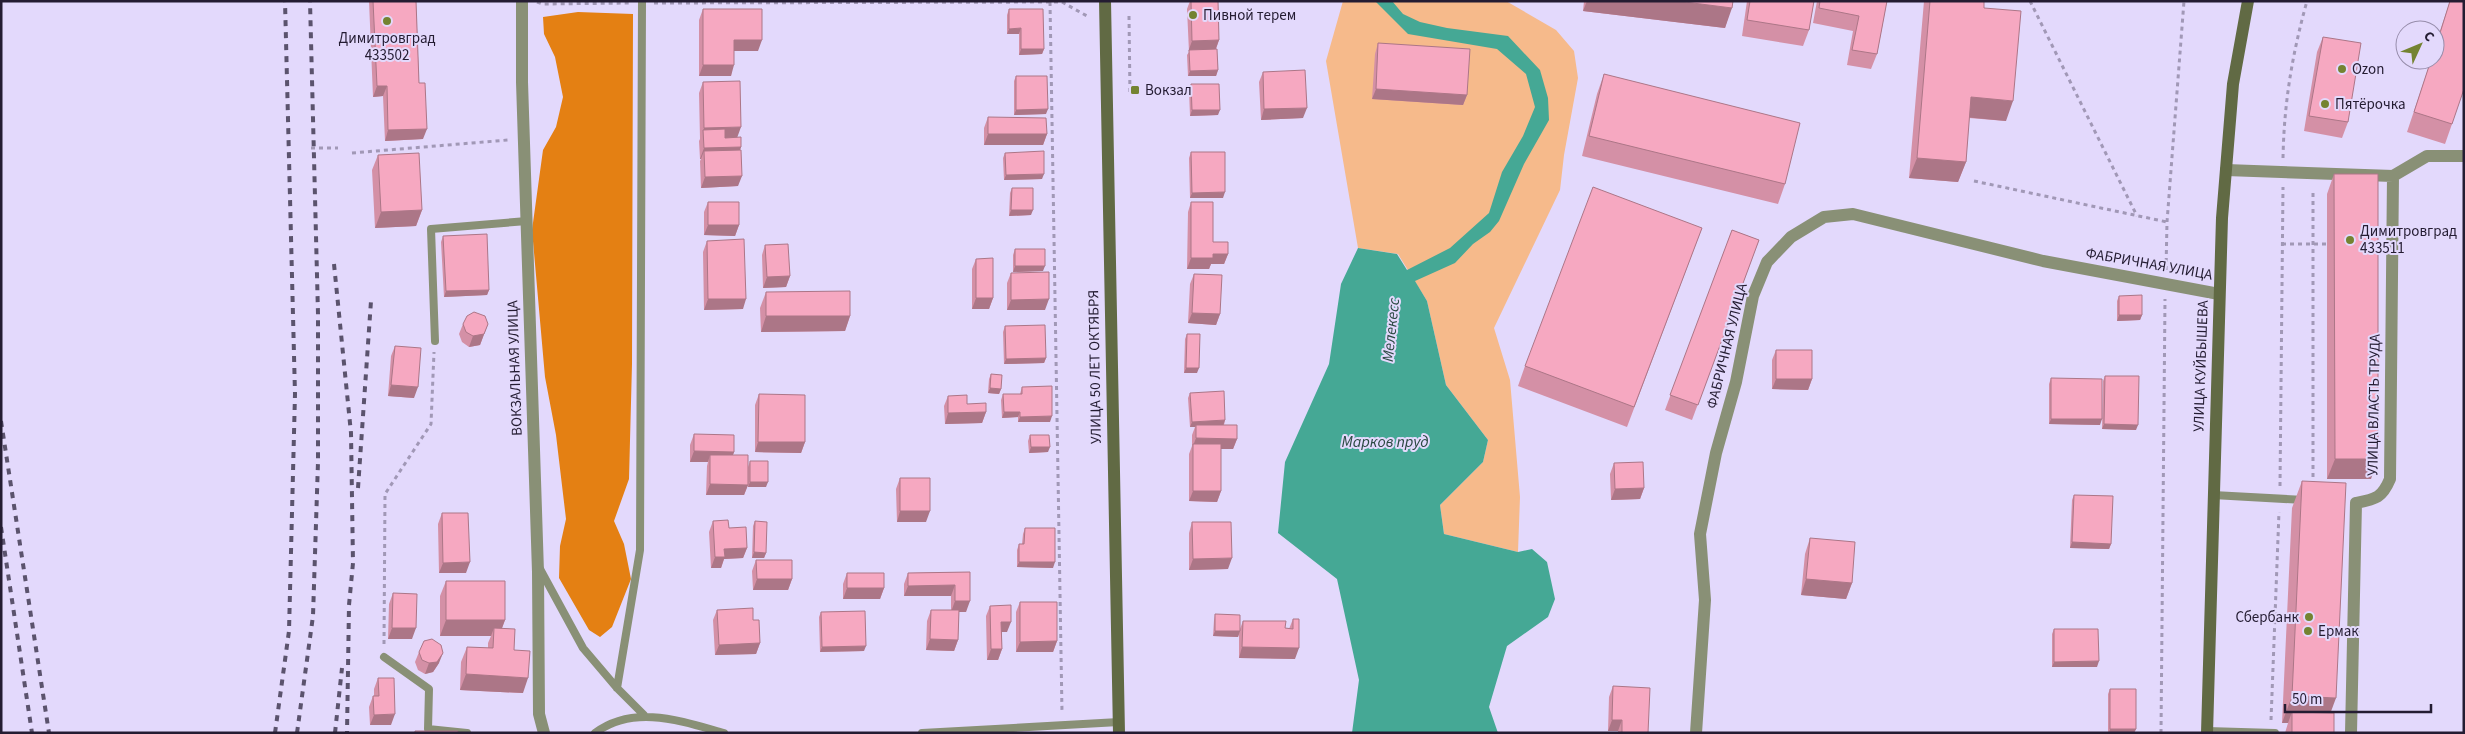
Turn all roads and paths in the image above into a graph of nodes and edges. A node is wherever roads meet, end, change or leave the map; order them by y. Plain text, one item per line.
1 (522, 1) edge
2 (1062, 1) edge
3 (1106, 1) edge
4 (2030, 1) edge
5 (2184, 1) edge
6 (2248, 1) edge
7 (2307, 1) edge
8 (642, 2) edge
9 (1050, 2) edge
10 (543, 4) dead end
11 (1087, 16) dead end
12 (1129, 16) dead end
13 (1130, 96) dead end
14 (524, 138) junction
15 (310, 148) dead end
16 (338, 148) dead end
17 (352, 153) dead end
18 (2463, 154) edge
19 (2226, 170) junction
20 (2283, 172) junction
21 (2313, 173) junction
22 (2393, 176) junction
23 (1974, 181) dead end
24 (2137, 216) junction
25 (527, 221) junction
26 (2167, 222) junction
27 (2282, 244) junction
28 (2313, 244) junction
29 (2327, 244) dead end
30 (2166, 284) junction
31 (2219, 294) junction
32 (435, 341) joint
33 (2213, 494) junction
34 (2280, 498) junction
35 (2313, 500) joint
36 (538, 564) junction
37 (384, 657) joint
38 (617, 688) junction
39 (644, 715) junction
40 (1062, 725) junction
41 (1119, 727) edge
42 (2207, 732) edge
43 (467, 733) edge
44 (544, 733) edge
45 (595, 733) edge
46 (724, 733) edge
47 (922, 733) edge
48 (1696, 733) edge
49 (2161, 733) edge
50 (2270, 733) edge
51 (2274, 733) edge
52 (2351, 733) edge

1 - 14 street, ВОКЗАЛЬНАЯ УЛИЦА
2 - 9 path
2 - 11 path
3 - 41 main road, УЛИЦА 50 ЛЕТ ОКТЯБРЯ
4 - 24 path
5 - 26 path
6 - 19 main road, УЛИЦА КУЙБЫШЕВА
7 - 20 path
8 - 9 path
8 - 10 path
8 - 38 lane
9 - 40 path
12 - 13 path
14 - 17 path
14 - 25 street, ВОКЗАЛЬНАЯ УЛИЦА
15 - 16 path
18 - 22 street
19 - 20 street
19 - 31 main road, УЛИЦА КУЙБЫШЕВА
20 - 21 street
20 - 27 path
21 - 22 street
21 - 28 path
22 - 52 street, УЛИЦА ВЛАСТЬ ТРУДА
23 - 24 path
24 - 26 path
25 - 32 lane
25 - 36 street, ВОКЗАЛЬНАЯ УЛИЦА
26 - 30 path
27 - 28 path
27 - 34 path
28 - 29 path
28 - 35 path
30 - 31 street, ФАБРИЧНАЯ УЛИЦА
30 - 48 street, ФАБРИЧНАЯ УЛИЦА
30 - 49 path
31 - 33 main road, УЛИЦА КУЙБЫШЕВА
32 - 37 path
33 - 34 lane
33 - 42 main road, УЛИЦА КУЙБЫШЕВА
34 - 35 lane
34 - 50 path
36 - 38 lane
36 - 44 street, ВОКЗАЛЬНАЯ УЛИЦА
37 - 43 lane
38 - 39 lane
39 - 45 lane
39 - 46 lane
40 - 41 lane
40 - 47 lane
42 - 50 lane
50 - 51 lane

